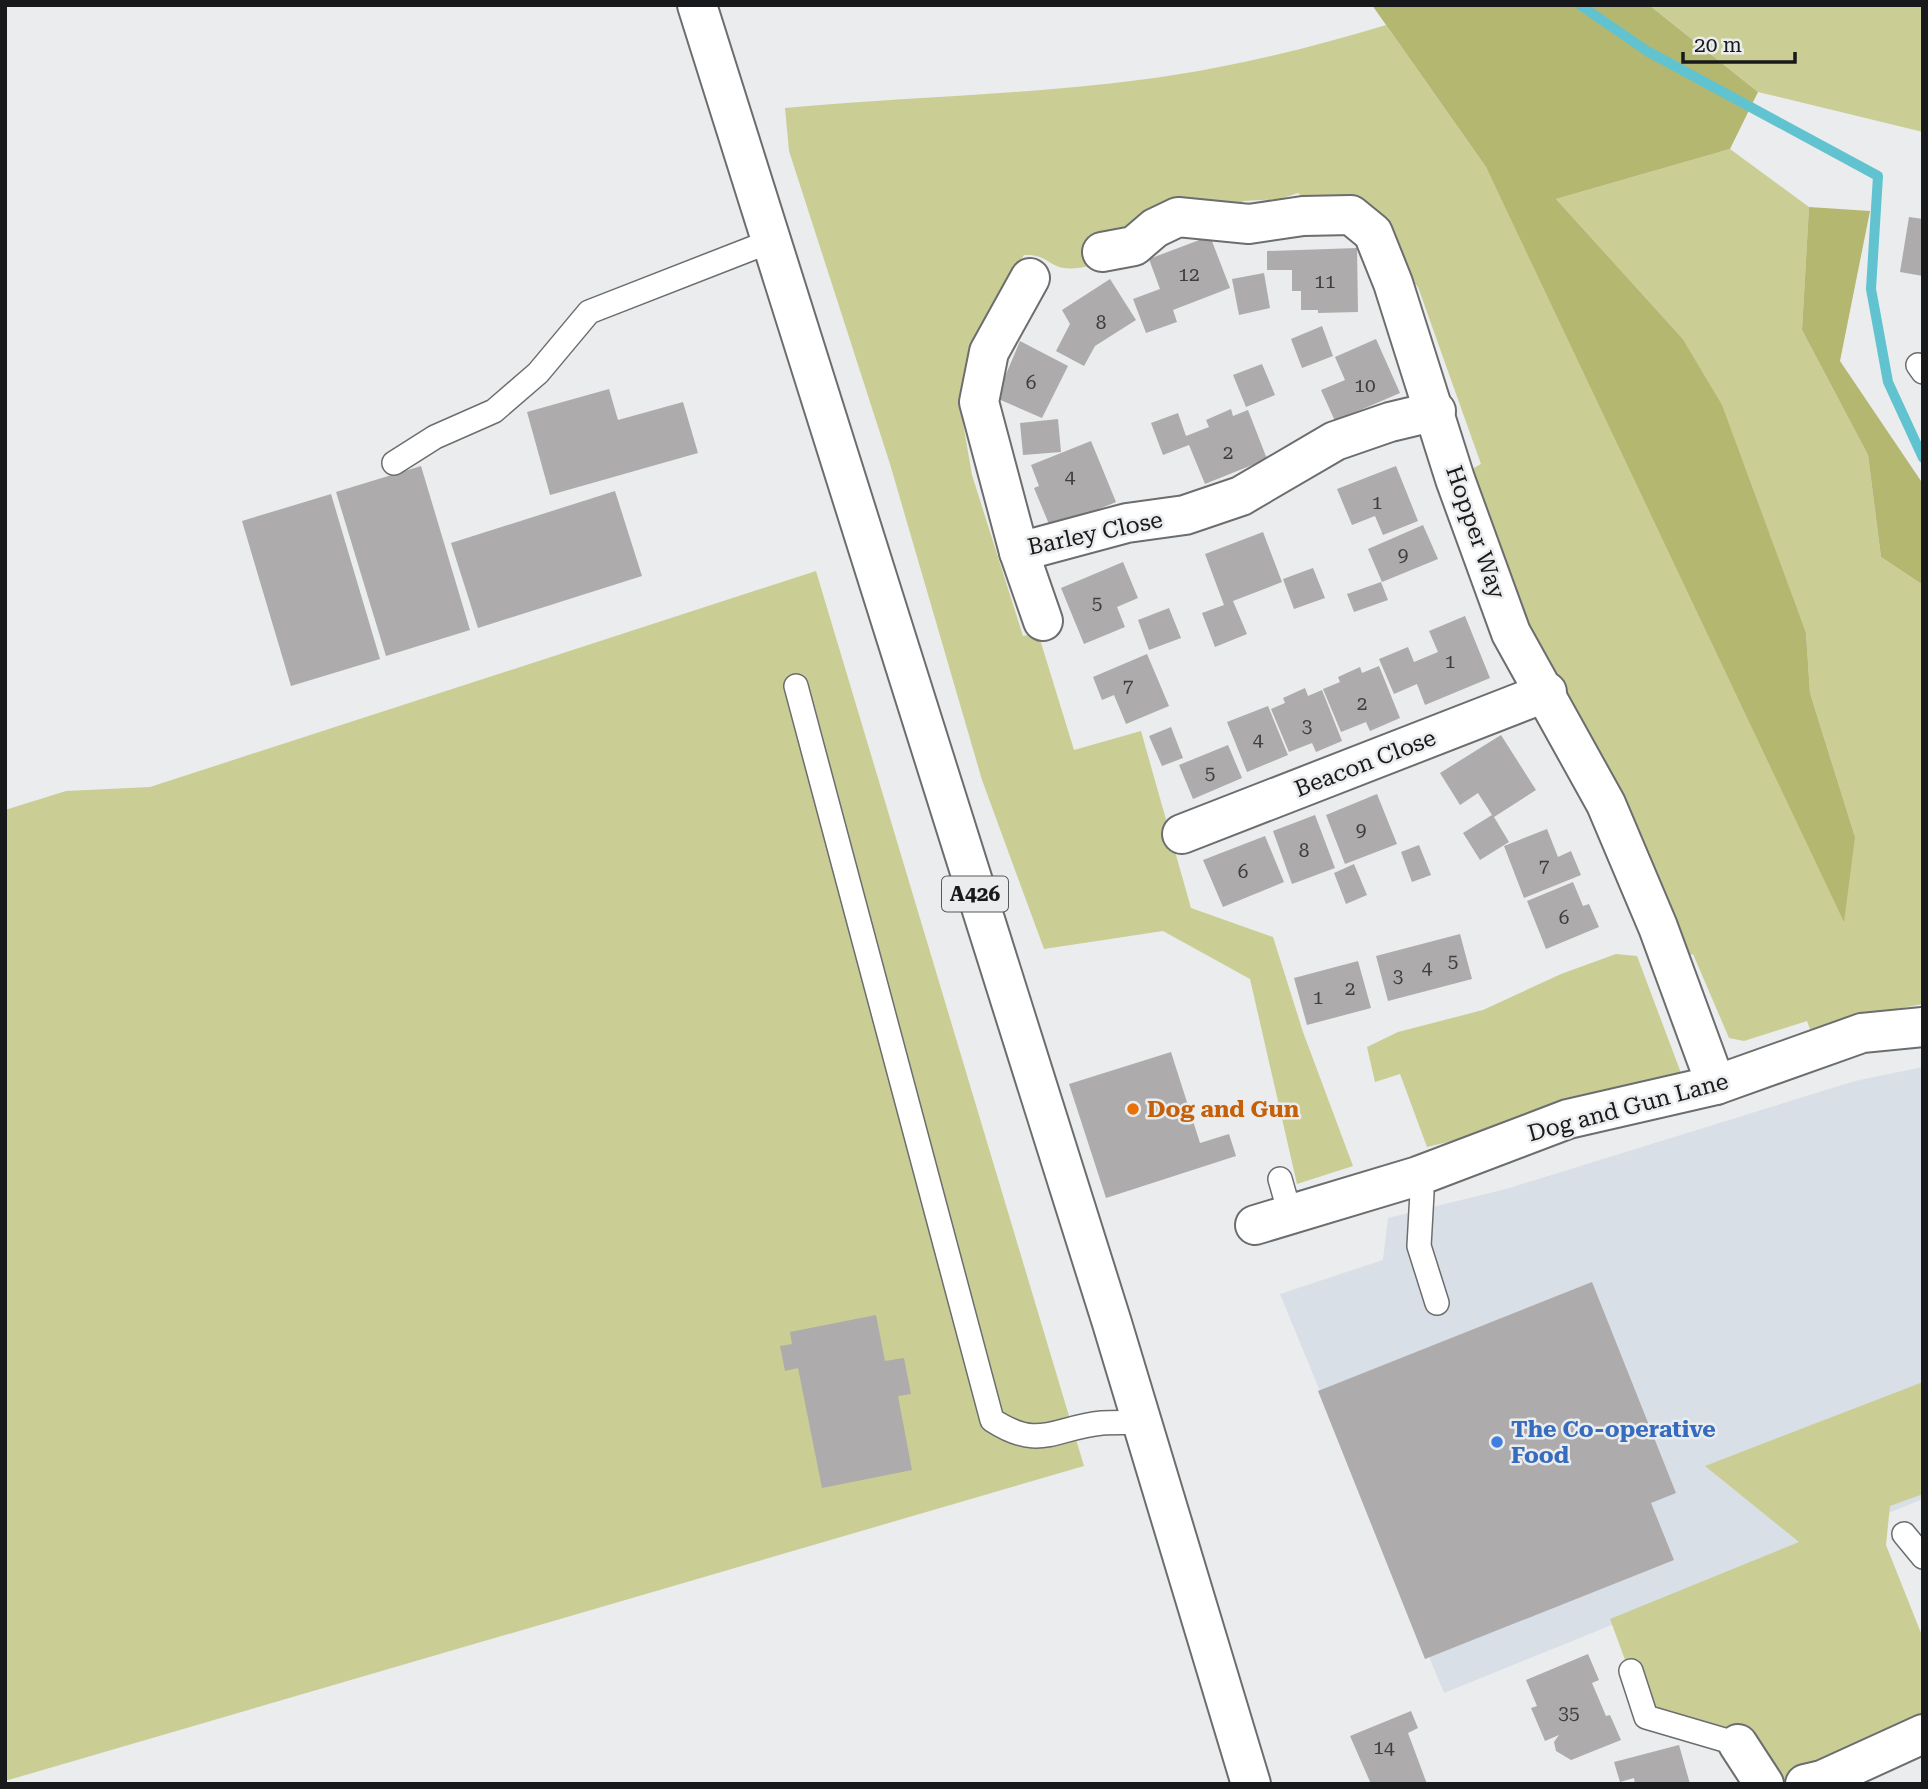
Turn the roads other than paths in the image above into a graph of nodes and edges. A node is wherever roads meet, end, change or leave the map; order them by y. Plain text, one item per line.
1 (697, 5) edge
2 (771, 240) junction
3 (1102, 252) dead end
4 (1030, 278) dead end
5 (1436, 411) junction
6 (394, 463) dead end
7 (1019, 552) junction
8 (1043, 621) dead end
9 (796, 687) dead end
10 (1547, 692) junction
11 (1182, 834) dead end
12 (1923, 1027) edge
13 (1716, 1085) junction
14 (1418, 1175) junction
15 (1275, 1206) dead end
16 (1437, 1303) dead end
17 (1140, 1422) junction
18 (1904, 1534) dead end
19 (1923, 1557) edge
20 (1631, 1671) dead end
21 (1923, 1734) edge
22 (1738, 1744) joint
23 (1251, 1784) edge
24 (1763, 1784) edge
25 (1805, 1784) edge

1 - 2 street, A426
2 - 6 lane
2 - 17 street, A426
3 - 5 street, Hopper Way
4 - 7 street, Barley Close
5 - 7 street, Barley Close
5 - 10 street, Hopper Way
7 - 8 street
9 - 17 lane
10 - 11 street, Beacon Close
10 - 13 street, Hopper Way
12 - 13 street, Dog and Gun Lane
13 - 14 street, Dog and Gun Lane
14 - 15 street, Dog and Gun Lane
14 - 16 lane
17 - 23 street, A426
18 - 19 lane
20 - 22 lane
21 - 25 street
22 - 24 street

